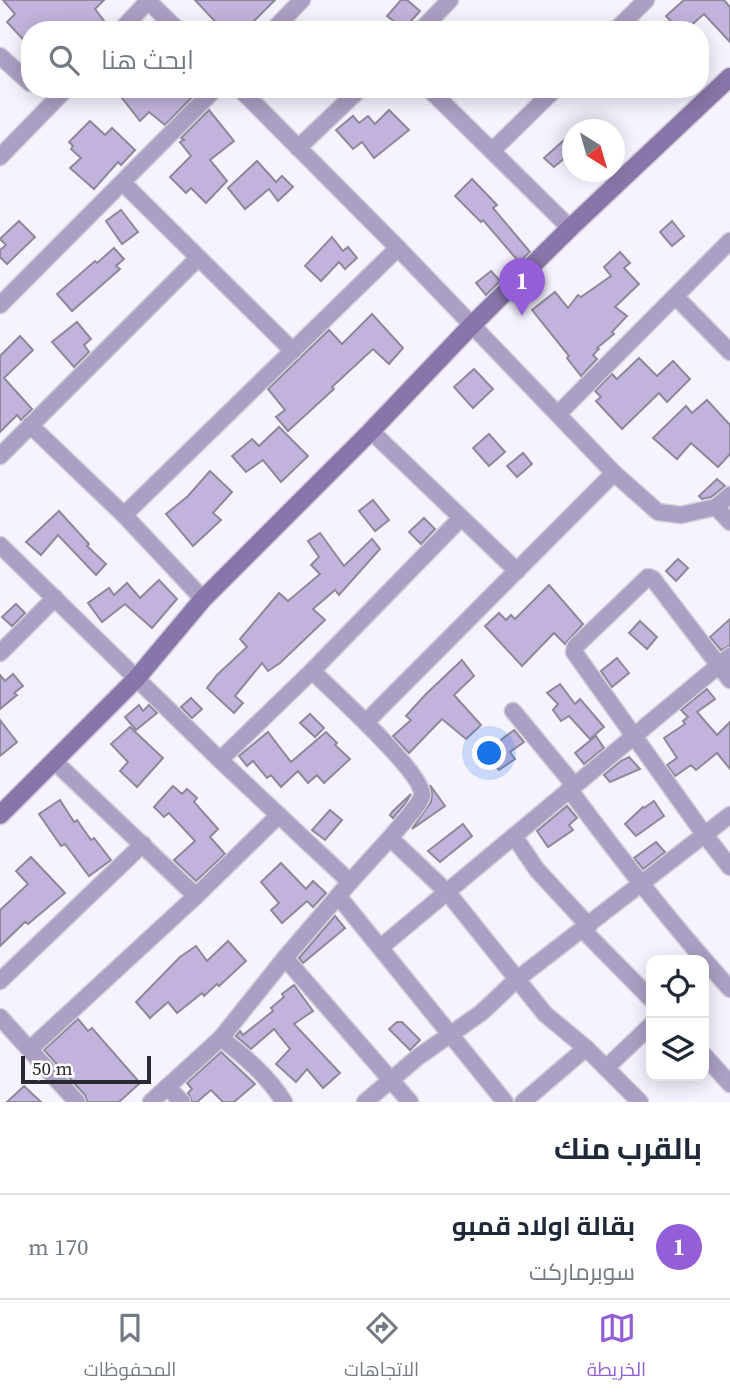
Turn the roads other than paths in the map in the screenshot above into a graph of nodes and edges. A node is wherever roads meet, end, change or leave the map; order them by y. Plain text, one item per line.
1 (147, 0) edge
2 (302, 0) edge
3 (450, 0) edge
4 (646, 0) edge
5 (129, 21) edge
6 (169, 21) edge
7 (282, 21) edge
8 (430, 21) edge
9 (624, 21) edge
10 (0, 56) edge
11 (21, 75) edge
12 (730, 77) edge
13 (709, 97) edge
14 (46, 98) edge
15 (58, 98) edge
16 (206, 98) edge
17 (249, 98) edge
18 (351, 98) edge
19 (438, 98) edge
20 (546, 98) edge
21 (708, 98) edge
22 (52, 104) junction
23 (298, 148) junction
24 (493, 150) junction
25 (0, 157) edge
26 (123, 183) junction
27 (570, 228) junction
28 (730, 241) edge
29 (398, 248) junction
30 (198, 258) junction
31 (676, 297) junction
32 (0, 305) edge
33 (471, 327) junction
34 (293, 351) junction
35 (730, 352) edge
36 (558, 414) junction
37 (30, 425) junction
38 (371, 431) junction
39 (0, 456) edge
40 (614, 473) junction
41 (730, 495) edge
42 (716, 507) junction
43 (124, 514) junction
44 (461, 518) junction
45 (730, 522) edge
46 (0, 545) edge
47 (517, 571) junction
48 (55, 598) junction
49 (203, 599) junction
50 (0, 653) edge
51 (725, 661) edge
52 (312, 671) junction
53 (136, 679) junction
54 (730, 680) edge
55 (513, 711) dead end
56 (366, 722) junction
57 (633, 735) junction
58 (220, 760) junction
59 (54, 761) junction
60 (572, 787) junction
61 (730, 814) edge
62 (0, 815) edge
63 (279, 815) junction
64 (704, 834) junction
65 (514, 836) junction
66 (390, 838) junction
67 (143, 844) junction
68 (730, 867) edge
69 (350, 882) junction
70 (642, 883) junction
71 (448, 893) junction
72 (197, 896) junction
73 (339, 897) junction
74 (586, 928) junction
75 (381, 947) junction
76 (285, 958) junction
77 (516, 980) junction
78 (0, 981) edge
79 (730, 989) edge
80 (646, 994) edge
81 (0, 1017) edge
82 (646, 1030) edge
83 (450, 1037) junction
84 (221, 1038) junction
85 (586, 1048) junction
86 (30, 1049) junction
87 (709, 1061) edge
88 (606, 1068) junction
89 (391, 1080) junction
90 (730, 1084) edge
91 (167, 1087) junction
92 (76, 1102) edge
93 (151, 1102) edge
94 (182, 1102) edge
95 (284, 1102) edge
96 (365, 1102) edge
97 (410, 1102) edge
98 (505, 1102) edge
99 (523, 1102) edge
100 (640, 1102) edge

1 - 5 street
1 - 6 street
2 - 7 street
3 - 8 street
4 - 9 street
10 - 11 street
12 - 13 street
14 - 22 street
15 - 22 street
16 - 26 street
17 - 23 street
18 - 23 street
19 - 24 street
20 - 24 street
21 - 27 street
22 - 25 street
23 - 29 street
24 - 27 street
26 - 30 street
26 - 32 street
27 - 33 street
28 - 31 street
29 - 33 street
29 - 34 street
30 - 34 street
30 - 37 street
31 - 35 street
31 - 36 street
33 - 36 street
33 - 38 street
34 - 43 street
36 - 40 street
37 - 39 street
37 - 43 street
38 - 44 street
38 - 49 street
40 - 42 street
40 - 47 street
41 - 42 street
42 - 45 street
43 - 49 street
44 - 47 street
44 - 52 street
46 - 48 street
47 - 56 street
48 - 50 street
48 - 53 street
49 - 53 street
51 - 54 street
51 - 57 street
51 - 57 street
52 - 56 street
52 - 58 street
53 - 58 street
53 - 59 street
55 - 60 street
56 - 66 street
57 - 60 street
57 - 64 street
58 - 63 street
59 - 62 street
59 - 67 street
60 - 65 street
60 - 70 street
61 - 64 street
63 - 69 street
63 - 72 street
64 - 68 street
64 - 70 street
65 - 71 street
65 - 74 street
66 - 69 street
66 - 71 street
67 - 72 street
67 - 78 street
69 - 73 street
70 - 74 street
70 - 79 street
71 - 75 street
71 - 77 street
72 - 86 street
73 - 75 street
73 - 76 street
74 - 77 street
74 - 80 street
75 - 83 street
76 - 84 street
76 - 89 street
77 - 83 street
77 - 85 street
81 - 86 street
82 - 88 street
83 - 89 street
83 - 98 street
84 - 91 street
84 - 95 street
85 - 88 street
85 - 99 street
86 - 92 street
87 - 90 street
88 - 100 street
89 - 96 street
89 - 97 street
91 - 93 street
91 - 94 street

